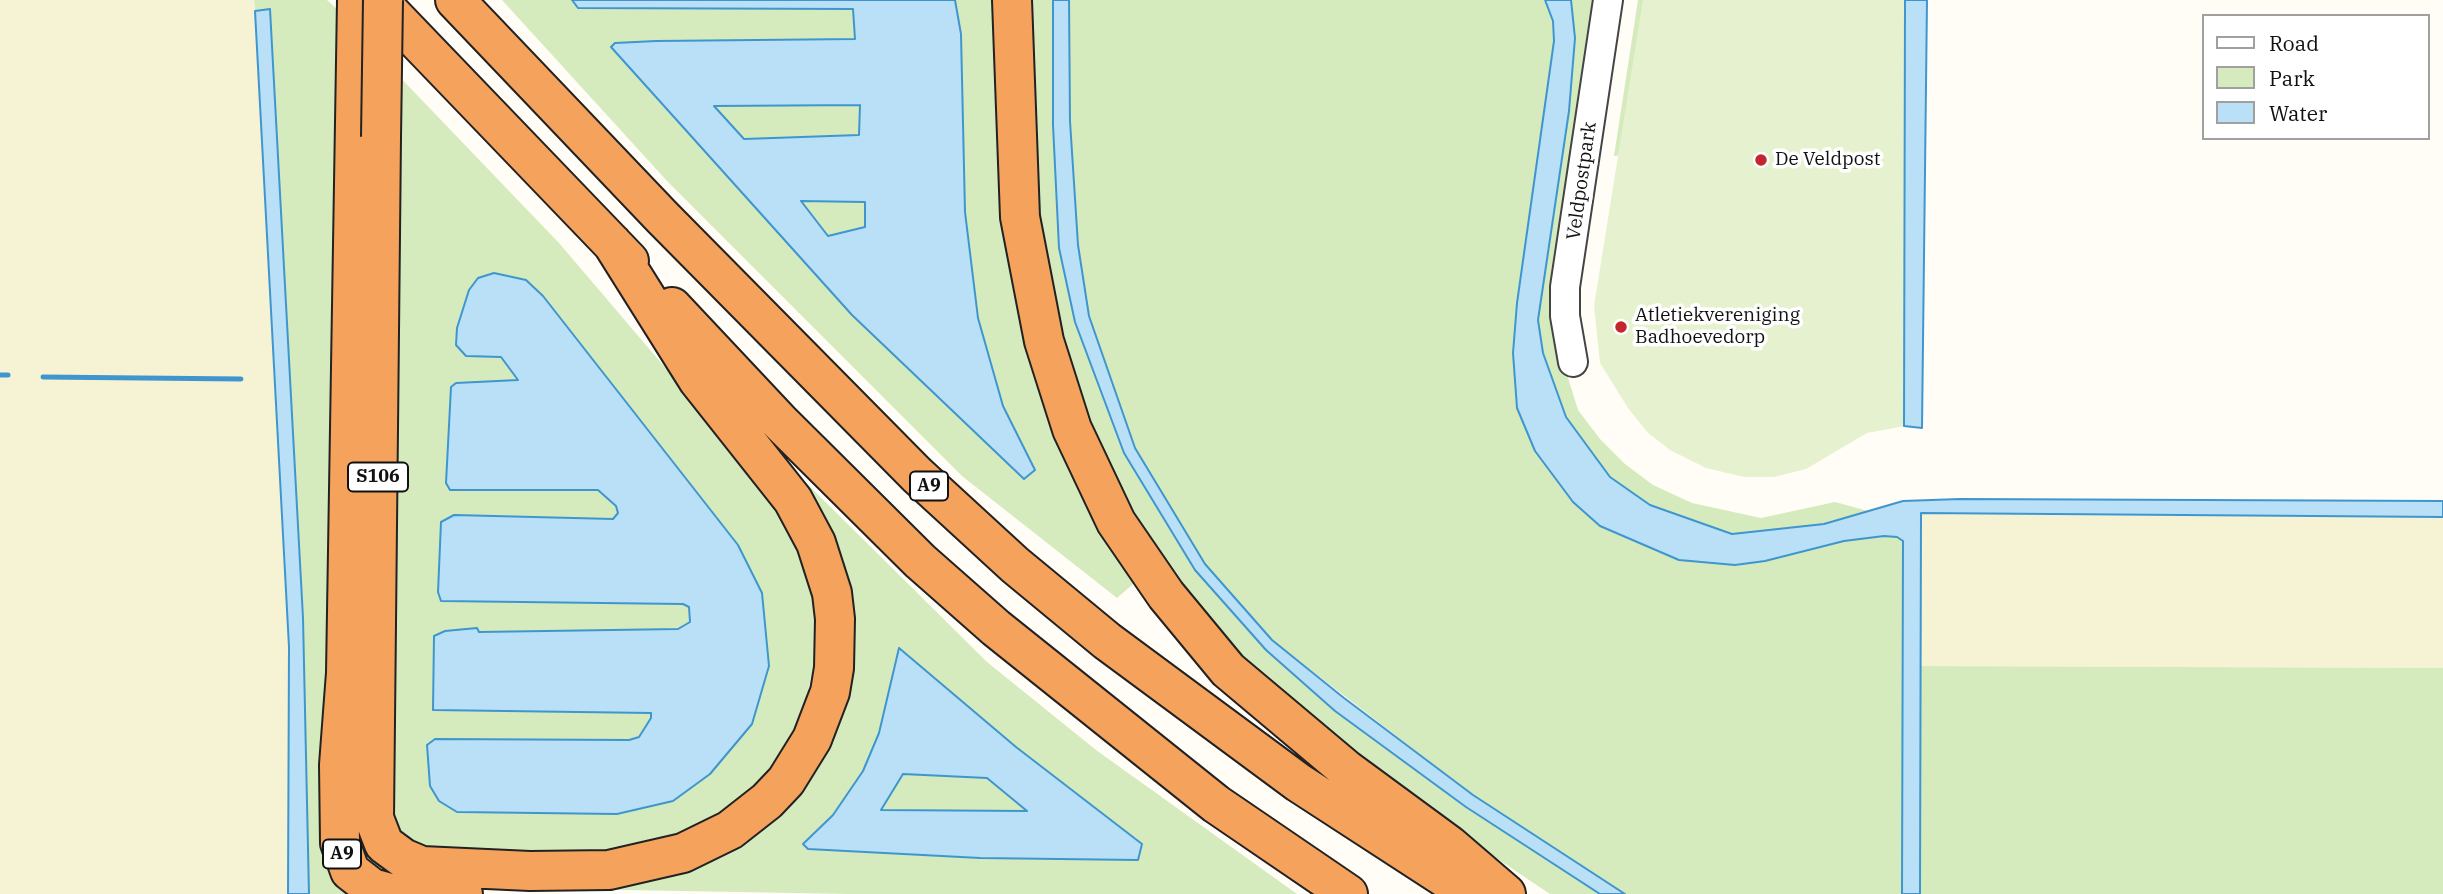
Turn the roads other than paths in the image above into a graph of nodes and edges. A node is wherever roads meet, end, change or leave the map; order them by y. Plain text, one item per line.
1 (357, 0) edge
2 (378, 0) edge
3 (383, 0) edge
4 (454, 0) edge
5 (1012, 0) edge
6 (1608, 0) edge
7 (368, 137) junction
8 (612, 243) junction
9 (1573, 362) dead end
10 (343, 716) joint
11 (374, 818) joint
12 (463, 894) edge
13 (1348, 894) edge
14 (1470, 894) edge
15 (1506, 894) edge

1 - 7 highway, S106
2 - 8 highway, A9
3 - 7 highway, S106, bridge
4 - 14 highway, A9
5 - 15 highway
6 - 9 street, Veldpostpark
7 - 10 highway, S106
7 - 11 highway, S106
8 - 11 highway, A9
8 - 13 highway, A9
10 - 12 highway, A9

